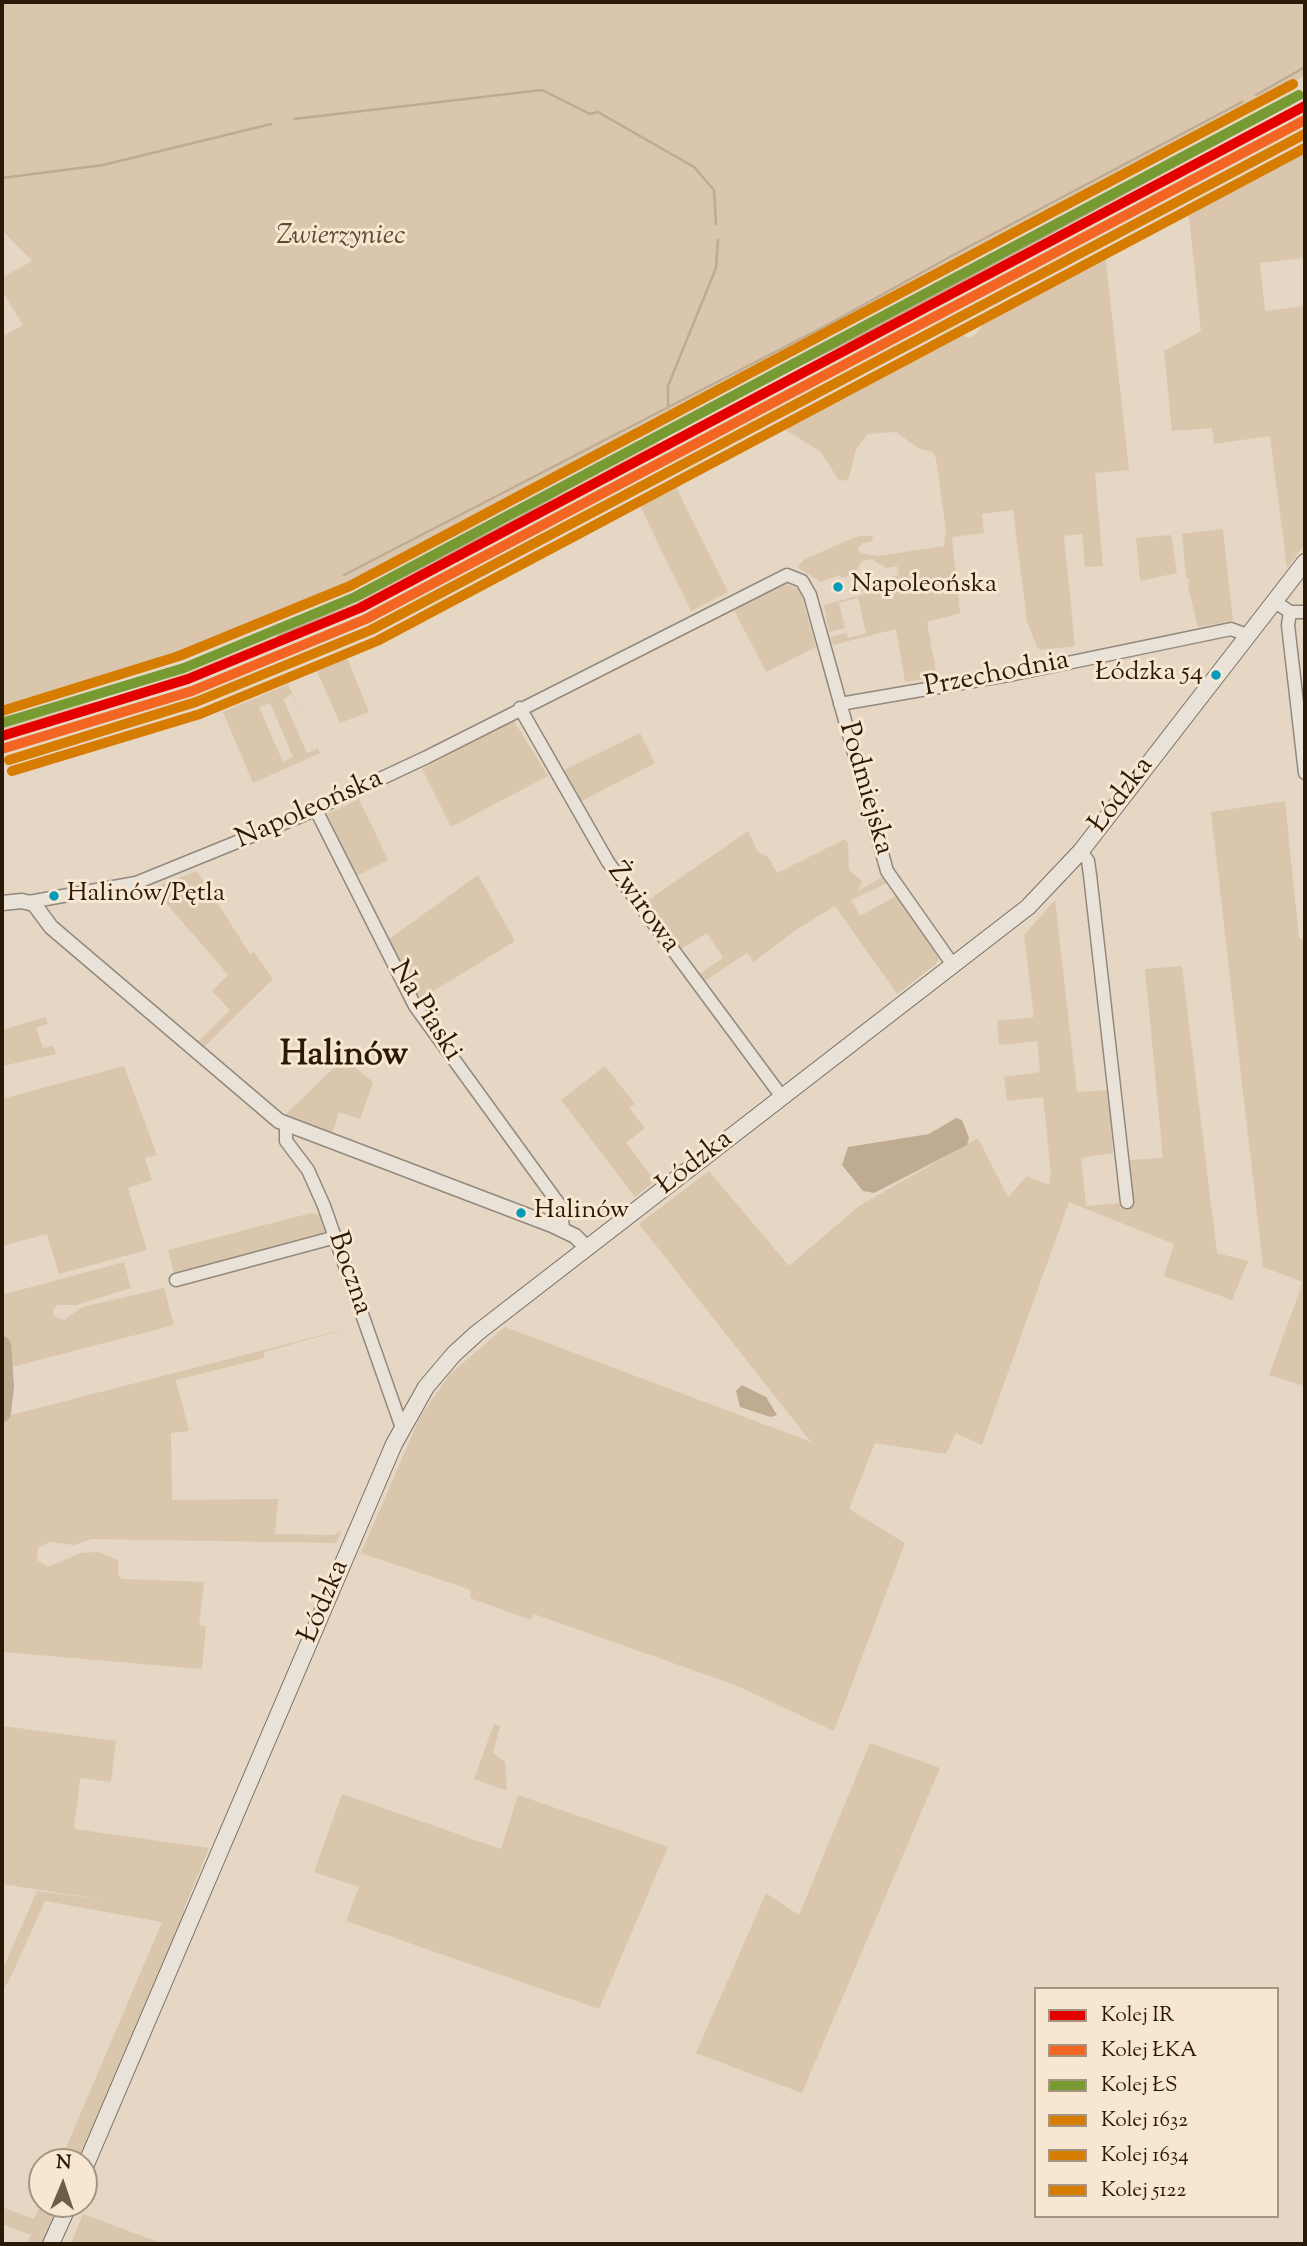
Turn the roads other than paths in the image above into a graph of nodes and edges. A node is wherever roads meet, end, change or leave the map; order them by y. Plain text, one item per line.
1 (1305, 562) edge
2 (810, 595) joint
3 (1274, 601) junction
4 (1290, 612) junction
5 (1305, 612) edge
6 (1247, 635) junction
7 (840, 704) junction
8 (520, 708) junction
9 (1305, 774) edge
10 (316, 810) junction
11 (1081, 851) junction
12 (2, 903) edge
13 (35, 907) junction
14 (953, 965) junction
15 (782, 1097) junction
16 (286, 1125) junction
17 (1127, 1202) dead end
18 (557, 1228) junction
19 (336, 1237) junction
20 (587, 1248) junction
21 (176, 1280) dead end
22 (402, 1428) junction
23 (93, 2148) edge
24 (63, 2218) edge
25 (51, 2244) edge

1 - 3 main road, Łódzka
2 - 7 street, Podmiejska
2 - 8 street, Napoleońska
3 - 4 street
3 - 6 main road, Łódzka
4 - 5 street
4 - 9 street
6 - 7 street, Przechodnia
6 - 11 main road, Łódzka
7 - 14 street, Podmiejska
8 - 10 street, Napoleońska
8 - 15 street, Żwirowa
10 - 13 street, Napoleońska
10 - 18 street, Na Piaski
11 - 14 main road, Łódzka
11 - 17 street
12 - 13 street
13 - 16 street
14 - 15 main road, Łódzka
15 - 20 main road, Łódzka
16 - 18 street
16 - 19 street, Boczna
18 - 20 street
19 - 21 street
19 - 22 street, Boczna
20 - 22 main road, Łódzka
22 - 23 main road, Łódzka
24 - 25 main road

